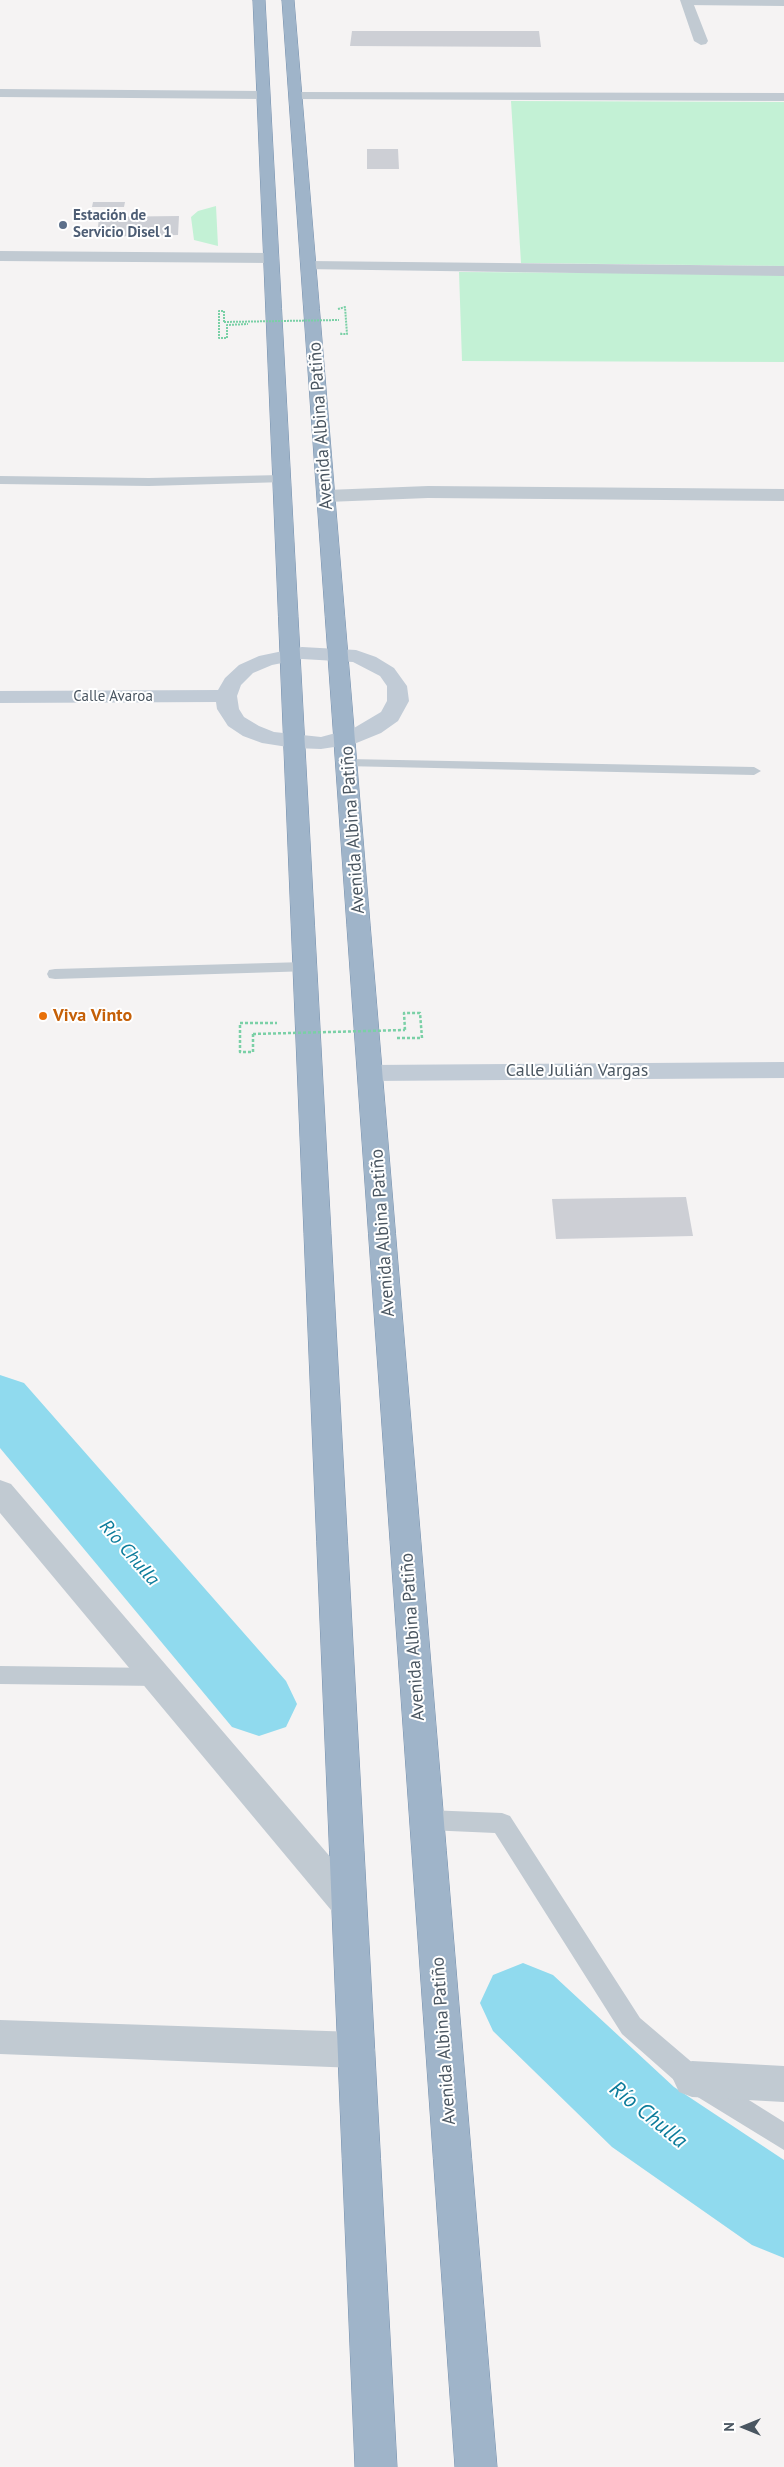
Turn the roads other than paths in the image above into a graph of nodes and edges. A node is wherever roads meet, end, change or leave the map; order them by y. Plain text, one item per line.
1 (258, 0) edge
2 (288, 0) edge
3 (687, 1) edge
4 (784, 3) edge
5 (701, 41) dead end
6 (0, 93) edge
7 (263, 95) junction
8 (296, 96) junction
9 (784, 97) edge
10 (0, 256) edge
11 (271, 258) junction
12 (309, 266) junction
13 (784, 271) edge
14 (282, 479) junction
15 (0, 480) edge
16 (784, 495) edge
17 (327, 496) junction
18 (339, 654) junction
19 (290, 655) junction
20 (226, 696) junction
21 (0, 697) edge
22 (294, 742) junction
23 (347, 751) junction
24 (754, 771) dead end
25 (305, 966) junction
26 (55, 974) dead end
27 (784, 1070) edge
28 (371, 1072) junction
29 (0, 1492) edge
30 (0, 1675) edge
31 (157, 1677) junction
32 (427, 1820) junction
33 (349, 1906) junction
34 (0, 2037) edge
35 (356, 2050) junction
36 (692, 2079) junction
37 (784, 2084) edge
38 (784, 2137) edge
39 (376, 2467) edge
40 (476, 2467) edge

1 - 7 highway
2 - 8 highway, Avenida Albina Patiño
3 - 4 lane
3 - 5 street
6 - 7 street
7 - 11 highway
8 - 9 street
8 - 12 highway, Avenida Albina Patiño
10 - 11 street
11 - 14 highway
12 - 13 street
12 - 17 highway, Avenida Albina Patiño
14 - 15 lane
14 - 19 highway
16 - 17 street
17 - 18 highway, Avenida Albina Patiño
18 - 19 main road
18 - 23 highway, Avenida Albina Patiño
18 - 23 main road
19 - 20 main road
19 - 22 highway
20 - 21 main road, Calle Avaroa
20 - 22 main road
22 - 23 main road
22 - 25 highway
23 - 24 lane
23 - 28 highway, Avenida Albina Patiño
25 - 26 lane
25 - 33 highway
27 - 28 main road, Calle Julián Vargas
28 - 32 highway, Avenida Albina Patiño
29 - 31 street
30 - 31 lane
31 - 33 street
32 - 36 lane
32 - 40 highway, Avenida Albina Patiño
33 - 35 highway
34 - 35 street
35 - 39 highway
36 - 37 street
36 - 38 lane

